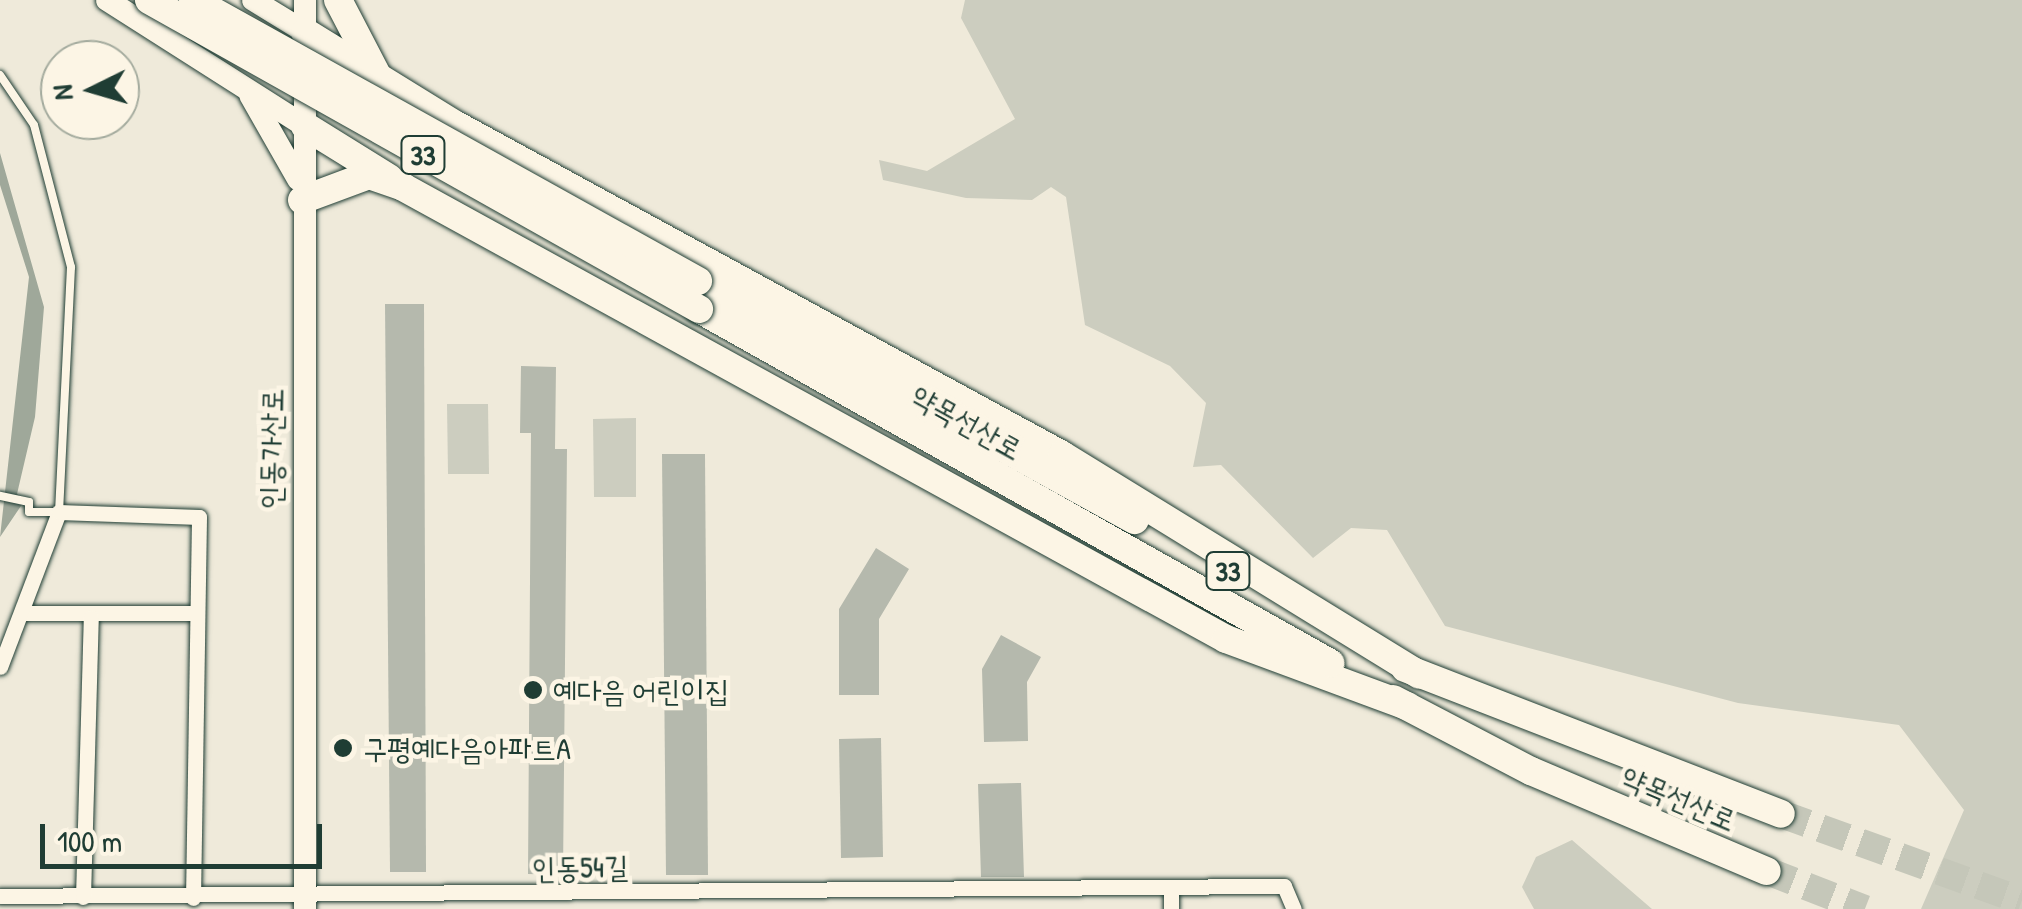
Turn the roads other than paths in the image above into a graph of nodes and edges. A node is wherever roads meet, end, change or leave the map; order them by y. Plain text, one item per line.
1 (107, 0) edge
2 (149, 0) edge
3 (193, 0) edge
4 (304, 0) edge
5 (338, 0) edge
6 (256, 1) edge
7 (305, 32) junction
8 (0, 75) edge
9 (235, 77) junction
10 (380, 80) junction
11 (305, 126) junction
12 (404, 186) junction
13 (302, 200) junction
14 (698, 295) junction
15 (0, 496) edge
16 (59, 512) junction
17 (26, 613) junction
18 (196, 613) junction
19 (91, 617) junction
20 (0, 666) edge
21 (1419, 675) junction
22 (1407, 706) junction
23 (1780, 814) tunnel mouth
24 (1767, 871) tunnel mouth
25 (1171, 888) junction
26 (856, 892) junction
27 (0, 896) edge
28 (83, 897) junction
29 (193, 898) junction
30 (630, 902) edge
31 (305, 904) edge
32 (856, 909) edge
33 (1171, 909) edge
34 (1294, 909) edge

1 - 9 main road
2 - 14 highway, 약목선산로 / 33, bridge
3 - 14 highway, 약목선산로 / 33, bridge
4 - 7 main road, 인동가산로
5 - 10 highway
6 - 7 main road
7 - 10 highway
7 - 11 main road, 인동가산로
8 - 16 lane
9 - 11 main road
9 - 13 main road
10 - 21 highway
11 - 12 highway
11 - 13 main road, 인동가산로
12 - 13 highway
12 - 22 highway
13 - 31 main road, 인동가산로
14 - 21 highway, 약목선산로 / 33
14 - 22 highway, 약목선산로 / 33
15 - 16 lane
16 - 17 street
16 - 18 street
17 - 19 street
17 - 20 street
18 - 19 street
18 - 29 street
19 - 28 street
21 - 23 highway, 약목선산로 / 33
22 - 24 highway, 약목선산로 / 33
25 - 26 street, 인동54길
25 - 33 street
25 - 34 street, 인동54길
26 - 30 street, 인동54길
26 - 32 street
27 - 28 street
28 - 29 street
29 - 31 street
30 - 31 street, 인동54길

